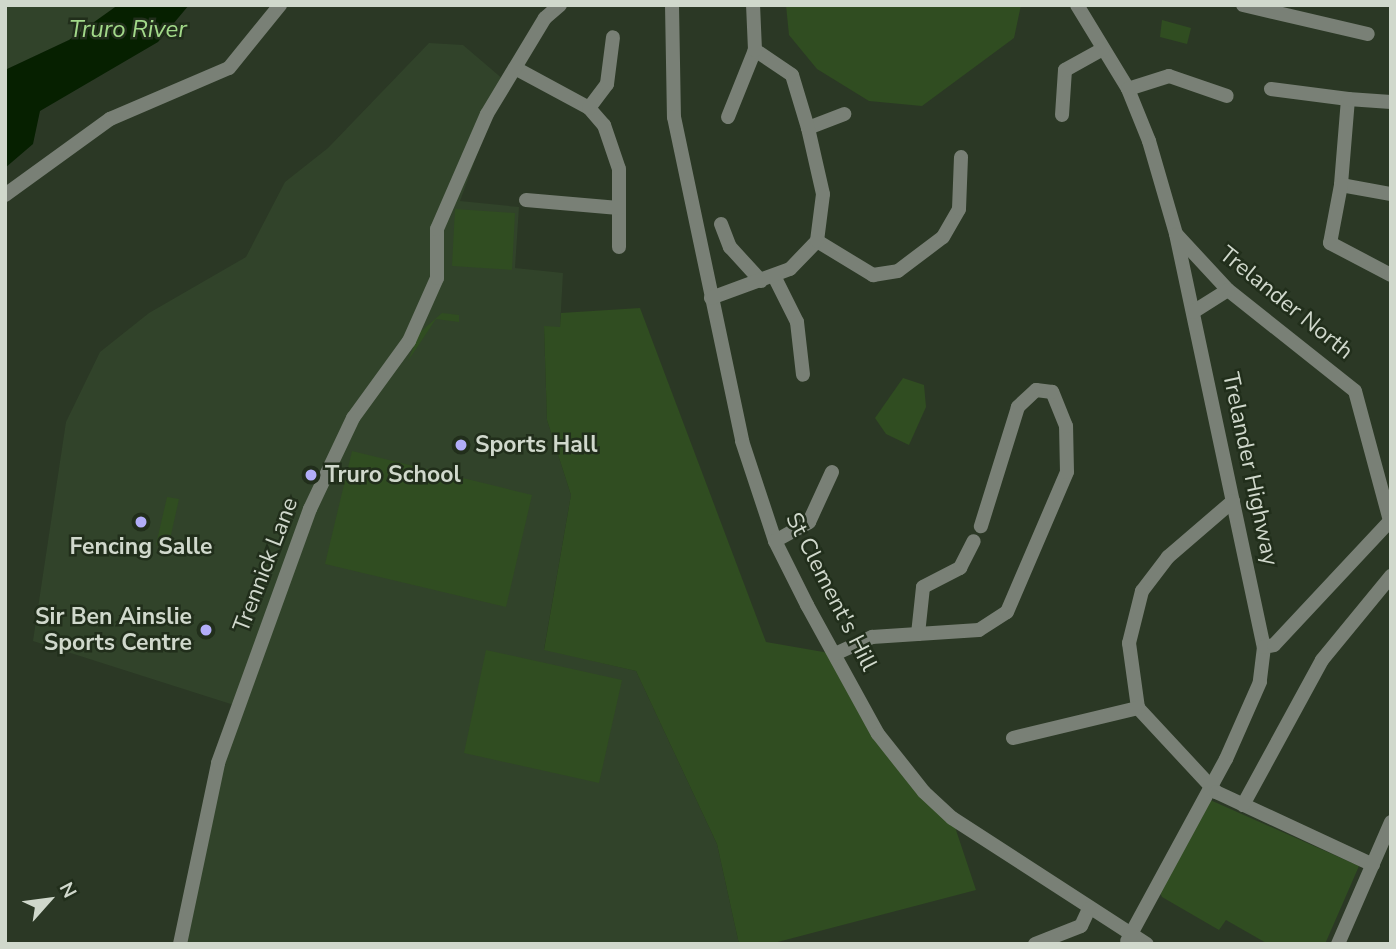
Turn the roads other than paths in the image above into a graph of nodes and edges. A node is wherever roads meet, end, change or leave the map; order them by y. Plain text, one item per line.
1 (280, 5) edge
2 (559, 5) edge
3 (672, 5) edge
4 (752, 5) edge
5 (1077, 5) edge
6 (1243, 5) edge
7 (1368, 34) dead end
8 (613, 37) dead end
9 (1103, 49) junction
10 (755, 50) junction
11 (515, 68) junction
12 (1128, 89) junction
13 (1271, 89) dead end
14 (1227, 96) dead end
15 (1348, 99) junction
16 (1391, 102) edge
17 (589, 108) junction
18 (844, 114) dead end
19 (1062, 115) dead end
20 (728, 117) dead end
21 (808, 128) junction
22 (961, 157) dead end
23 (1341, 185) junction
24 (1391, 194) edge
25 (5, 195) edge
26 (531, 204) dead end
27 (619, 208) junction
28 (721, 224) dead end
29 (1176, 234) junction
30 (817, 241) junction
31 (620, 247) dead end
32 (1391, 275) edge
33 (767, 279) junction
34 (1228, 290) junction
35 (711, 298) junction
36 (1193, 312) junction
37 (803, 375) dead end
38 (832, 472) dead end
39 (1233, 501) junction
40 (1390, 523) edge
41 (981, 526) dead end
42 (775, 541) junction
43 (974, 541) dead end
44 (1391, 576) edge
45 (918, 634) junction
46 (1264, 647) junction
47 (835, 654) junction
48 (1138, 708) junction
49 (1013, 738) dead end
50 (1212, 788) junction
51 (1243, 806) junction
52 (1391, 822) edge
53 (1373, 865) junction
54 (1089, 909) junction
55 (1128, 939) edge
56 (180, 944) edge
57 (1035, 944) edge
58 (1147, 944) edge
59 (1338, 944) edge

1 - 25 street
2 - 11 street, Trennick Lane
3 - 35 street, St Clement's Hill
4 - 10 street
5 - 9 street, Trelander Highway
6 - 7 street
8 - 17 street
9 - 12 street, Trelander Highway
9 - 19 street
10 - 20 street
10 - 21 street
11 - 17 street
11 - 56 street, Trennick Lane
12 - 14 street
12 - 29 street, Trelander Highway
13 - 15 street
15 - 16 street
15 - 23 street
17 - 27 street
18 - 21 street
21 - 30 street
22 - 30 street
23 - 24 street
23 - 32 street
26 - 27 street
27 - 31 street
28 - 33 street
29 - 34 street, Trelander North
29 - 36 street, Trelander Highway
30 - 33 street
33 - 35 street
33 - 37 street
34 - 36 street
34 - 40 street, Trelander North
35 - 42 street, St Clement's Hill
36 - 39 street, Trelander Highway
38 - 42 street
39 - 46 street, Trelander Highway
39 - 48 street
40 - 46 street, Trelander North
41 - 45 street
42 - 47 street, St Clement's Hill
43 - 45 street
44 - 51 street
45 - 47 street
46 - 50 street, Trelander Highway
47 - 54 street, St Clement's Hill
48 - 49 street
48 - 50 street
50 - 51 street
50 - 55 street, Trelander Highway
51 - 53 street
52 - 53 street
53 - 59 street
54 - 55 street, St Clement's Hill
54 - 57 street
55 - 58 street, St Clement's Hill

